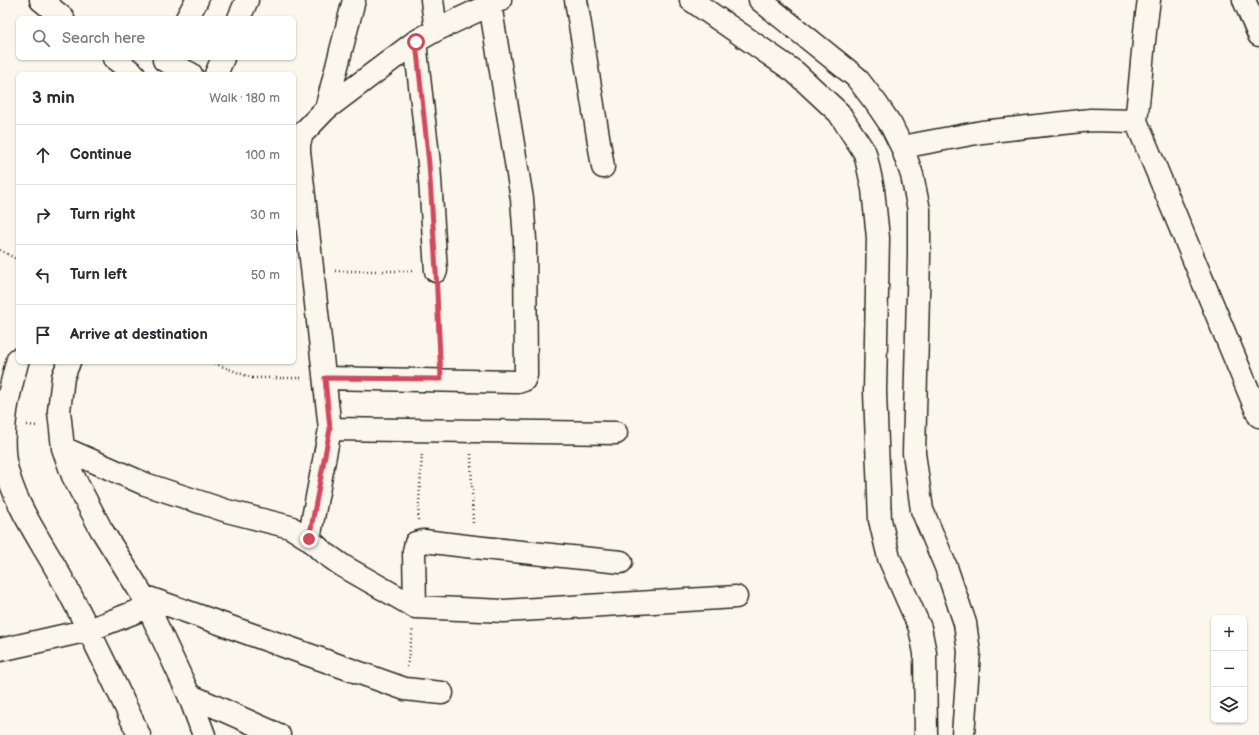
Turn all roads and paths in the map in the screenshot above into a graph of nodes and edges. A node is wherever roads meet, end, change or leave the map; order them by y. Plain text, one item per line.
1 (40, 0) edge
2 (197, 0) edge
3 (247, 0) edge
4 (354, 0) edge
5 (432, 0) edge
6 (576, 0) edge
7 (691, 0) edge
8 (760, 0) edge
9 (1150, 0) edge
10 (1244, 0) edge
11 (495, 2) edge
12 (60, 16) edge
13 (188, 16) edge
14 (241, 16) edge
15 (436, 30) junction
16 (1259, 35) edge
17 (416, 42) junction
18 (116, 60) edge
19 (221, 60) edge
20 (161, 64) edge
21 (132, 72) edge
22 (185, 72) edge
23 (217, 72) edge
24 (326, 110) junction
25 (1136, 121) junction
26 (298, 132) edge
27 (902, 147) junction
28 (603, 167) dead end
29 (0, 250) edge
30 (16, 259) edge
31 (306, 263) edge
32 (436, 271) junction
33 (17, 364) edge
34 (68, 364) edge
35 (216, 364) edge
36 (325, 378) junction
37 (441, 379) junction
38 (1259, 416) edge
39 (24, 425) dead end
40 (43, 426) dead end
41 (330, 429) junction
42 (1, 430) edge
43 (424, 430) junction
44 (470, 430) junction
45 (616, 433) dead end
46 (63, 448) junction
47 (309, 539) junction
48 (416, 542) junction
49 (474, 548) junction
50 (621, 562) dead end
51 (736, 597) dead end
52 (146, 601) junction
53 (416, 607) junction
54 (89, 630) junction
55 (0, 650) edge
56 (404, 689) junction
57 (442, 693) dead end
58 (189, 696) junction
59 (139, 735) edge
60 (204, 735) edge
61 (280, 735) edge
62 (926, 735) edge
63 (963, 735) edge

1 - 12 street
2 - 13 street
3 - 14 street
4 - 24 street
5 - 15 street
6 - 28 street
7 - 62 street
8 - 27 street
9 - 25 street
10 - 16 street
11 - 15 street
11 - 37 street
15 - 17 street
17 - 24 street
17 - 32 street
18 - 21 street
19 - 23 street
20 - 22 street
24 - 26 street
25 - 27 street
25 - 38 street
26 - 31 street
27 - 63 street
29 - 30 path
31 - 32 path
31 - 36 street
32 - 37 path
33 - 42 street
34 - 46 street
35 - 36 path
36 - 37 street
36 - 41 street
39 - 40 path
41 - 43 street
41 - 47 street
42 - 54 street
43 - 44 street
43 - 48 path
44 - 45 street
44 - 49 path
46 - 47 street
46 - 52 street
47 - 53 street
48 - 49 street
48 - 53 street
49 - 50 street
51 - 53 street
52 - 54 street
52 - 56 street
52 - 58 street
53 - 56 path
54 - 55 street
54 - 59 street
56 - 57 street
58 - 60 street
58 - 61 street

